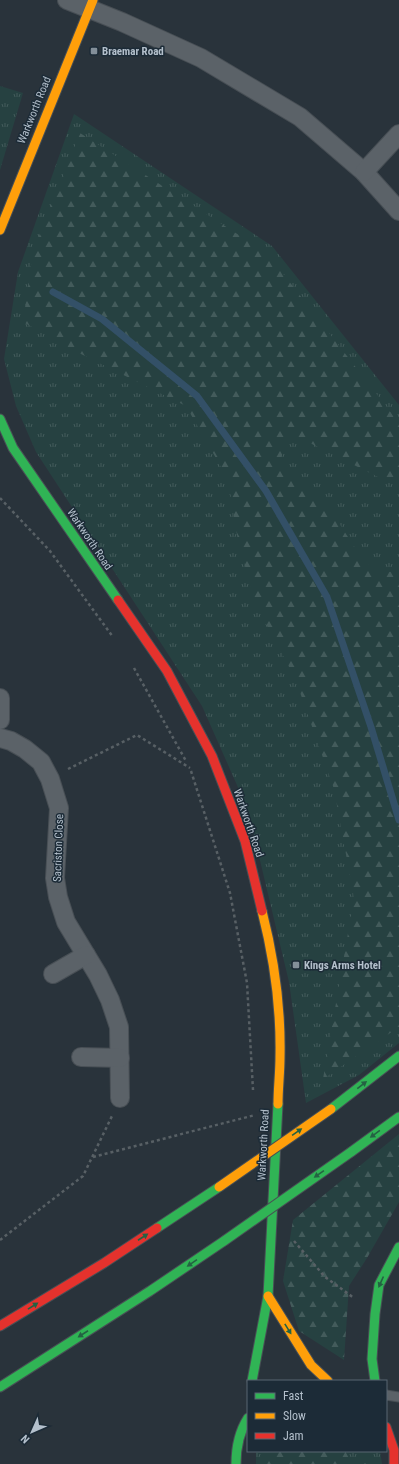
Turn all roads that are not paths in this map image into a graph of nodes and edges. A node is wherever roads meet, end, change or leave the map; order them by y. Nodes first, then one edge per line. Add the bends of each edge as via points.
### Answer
1 (67, 0) edge
2 (91, 4) edge
3 (399, 134) edge
4 (364, 172) junction
5 (399, 211) edge
6 (0, 230) edge
7 (0, 419) edge
8 (0, 698) edge
9 (0, 720) edge
10 (0, 738) edge
11 (86, 955) junction
12 (54, 974) dead end
13 (399, 1056) edge
14 (81, 1057) dead end
15 (120, 1058) junction
16 (120, 1098) road end
17 (399, 1117) edge
18 (399, 1247) edge
19 (268, 1296) junction
20 (0, 1326) edge
21 (252, 1380) edge
22 (327, 1380) edge
23 (376, 1380) edge
24 (0, 1387) edge
25 (387, 1395) edge
26 (399, 1397) edge
27 (246, 1416) edge
28 (387, 1430) edge
29 (394, 1450) junction
30 (399, 1461) edge
31 (236, 1464) edge
32 (394, 1464) edge

1 - 2 street
2 - 4 street via 122,22 201,58 300,118
2 - 6 street, Warkworth Road
3 - 4 street
4 - 5 street
7 - 19 street, Warkworth Road via 13,448 167,671 212,756 245,841 270,942 278,1008 280,1057
8 - 9 street
10 - 11 street, Sacriston Close via 25,749 41,762 50,779 59,808 55,878 58,897 66,922
11 - 12 street
11 - 15 street, Sacriston Close via 107,994 119,1027
20 -> 13 street, bridge via 104,1263 219,1187 331,1109
14 - 15 street
15 - 16 street, Sacriston Close
17 -> 24 street, bridge via 224,1241
18 -> 23 street via 379,1285 372,1359
19 - 21 street, Warkworth Road
19 -> 22 street via 311,1365
25 - 26 lane
27 - 31 street via 236,1446
28 - 29 street
29 - 30 street
29 - 32 street

